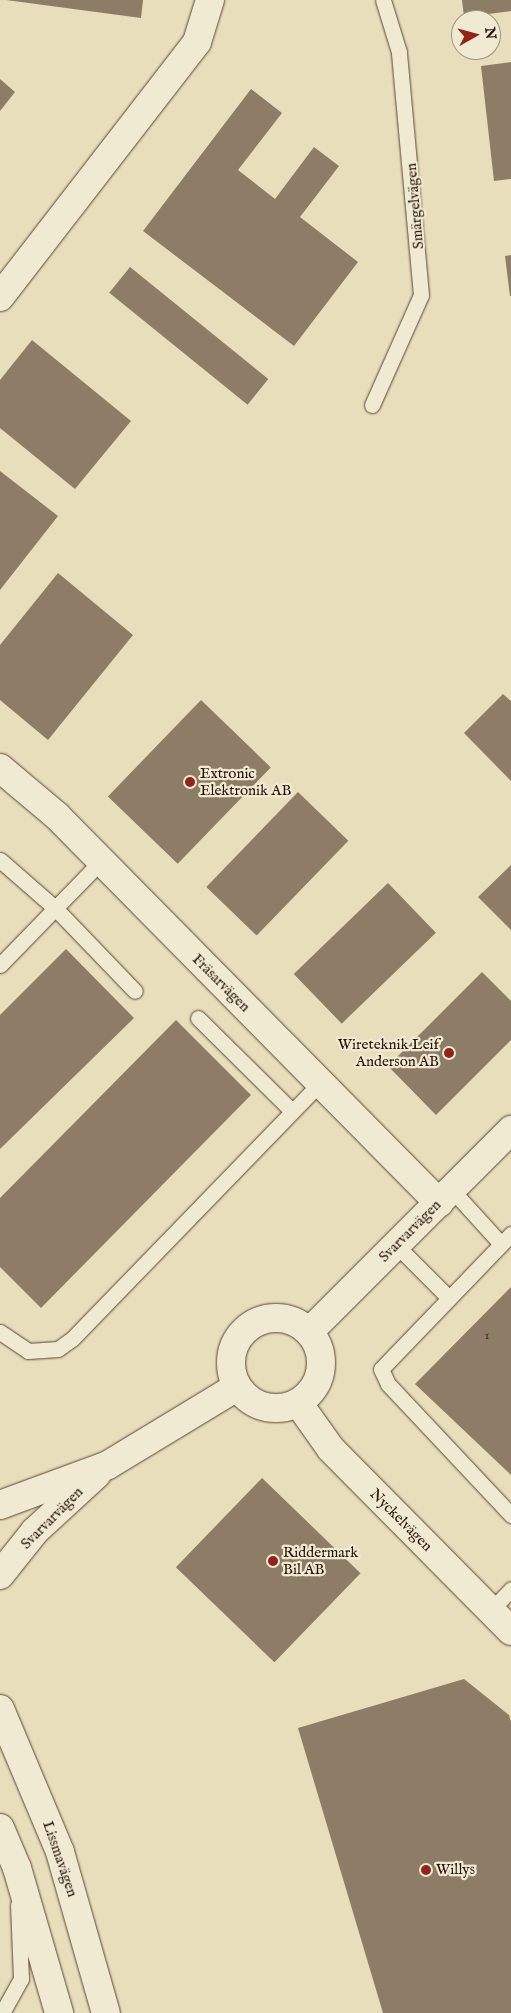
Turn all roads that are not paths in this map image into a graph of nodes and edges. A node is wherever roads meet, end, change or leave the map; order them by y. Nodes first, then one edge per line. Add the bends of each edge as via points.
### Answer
1 (210, 0) edge
2 (383, 0) edge
3 (0, 297) edge
4 (372, 405) dead end
5 (0, 768) edge
6 (0, 860) edge
7 (101, 861) junction
8 (55, 908) junction
9 (0, 965) edge
10 (135, 991) dead end
11 (198, 1018) dead end
12 (320, 1083) junction
13 (292, 1111) junction
14 (511, 1130) edge
15 (445, 1196) junction
16 (506, 1239) edge
17 (396, 1245) junction
18 (448, 1297) junction
19 (0, 1332) edge
20 (309, 1332) junction
21 (237, 1387) junction
22 (299, 1404) junction
23 (108, 1464) junction
24 (0, 1505) edge
25 (511, 1515) edge
26 (0, 1576) edge
27 (511, 1588) edge
28 (491, 1610) junction
29 (511, 1631) edge
30 (0, 1709) edge
31 (0, 1828) edge
32 (17, 1868) junction
33 (2, 2013) edge
34 (59, 2013) edge
35 (106, 2013) edge

1 - 3 street via 197,42
2 - 4 lane, Smärgelvägen via 399,52 421,295
5 - 7 street, Fräsarvägen
6 - 8 lane
7 - 8 lane
7 - 12 street, Fräsarvägen
8 - 9 lane
8 - 10 lane
11 - 13 lane
12 - 13 lane
12 - 15 street, Fräsarvägen
13 - 19 lane via 72,1339 58,1349 28,1351
14 - 15 street, Svarvarvägen
15 - 16 lane
15 - 17 street, Svarvarvägen
16 - 18 lane
17 - 18 lane
17 - 20 street, Svarvarvägen
18 - 25 lane via 383,1363 383,1376
20 - 21 street via 281,1318 266,1319 243,1332 229,1362
20 - 22 street via 321,1364 312,1391
21 - 22 street via 268,1408
21 - 23 street, Svarvarvägen
22 - 28 street, Nyckelvägen via 330,1448
23 - 24 street, Svarvarvägen
23 - 26 street, Svarvarvägen via 35,1531
27 - 28 lane
28 - 29 street, Nyckelvägen
30 - 35 street, Lissmavägen via 60,1852
31 - 32 street
32 - 33 lane via 21,1979
32 - 34 street

